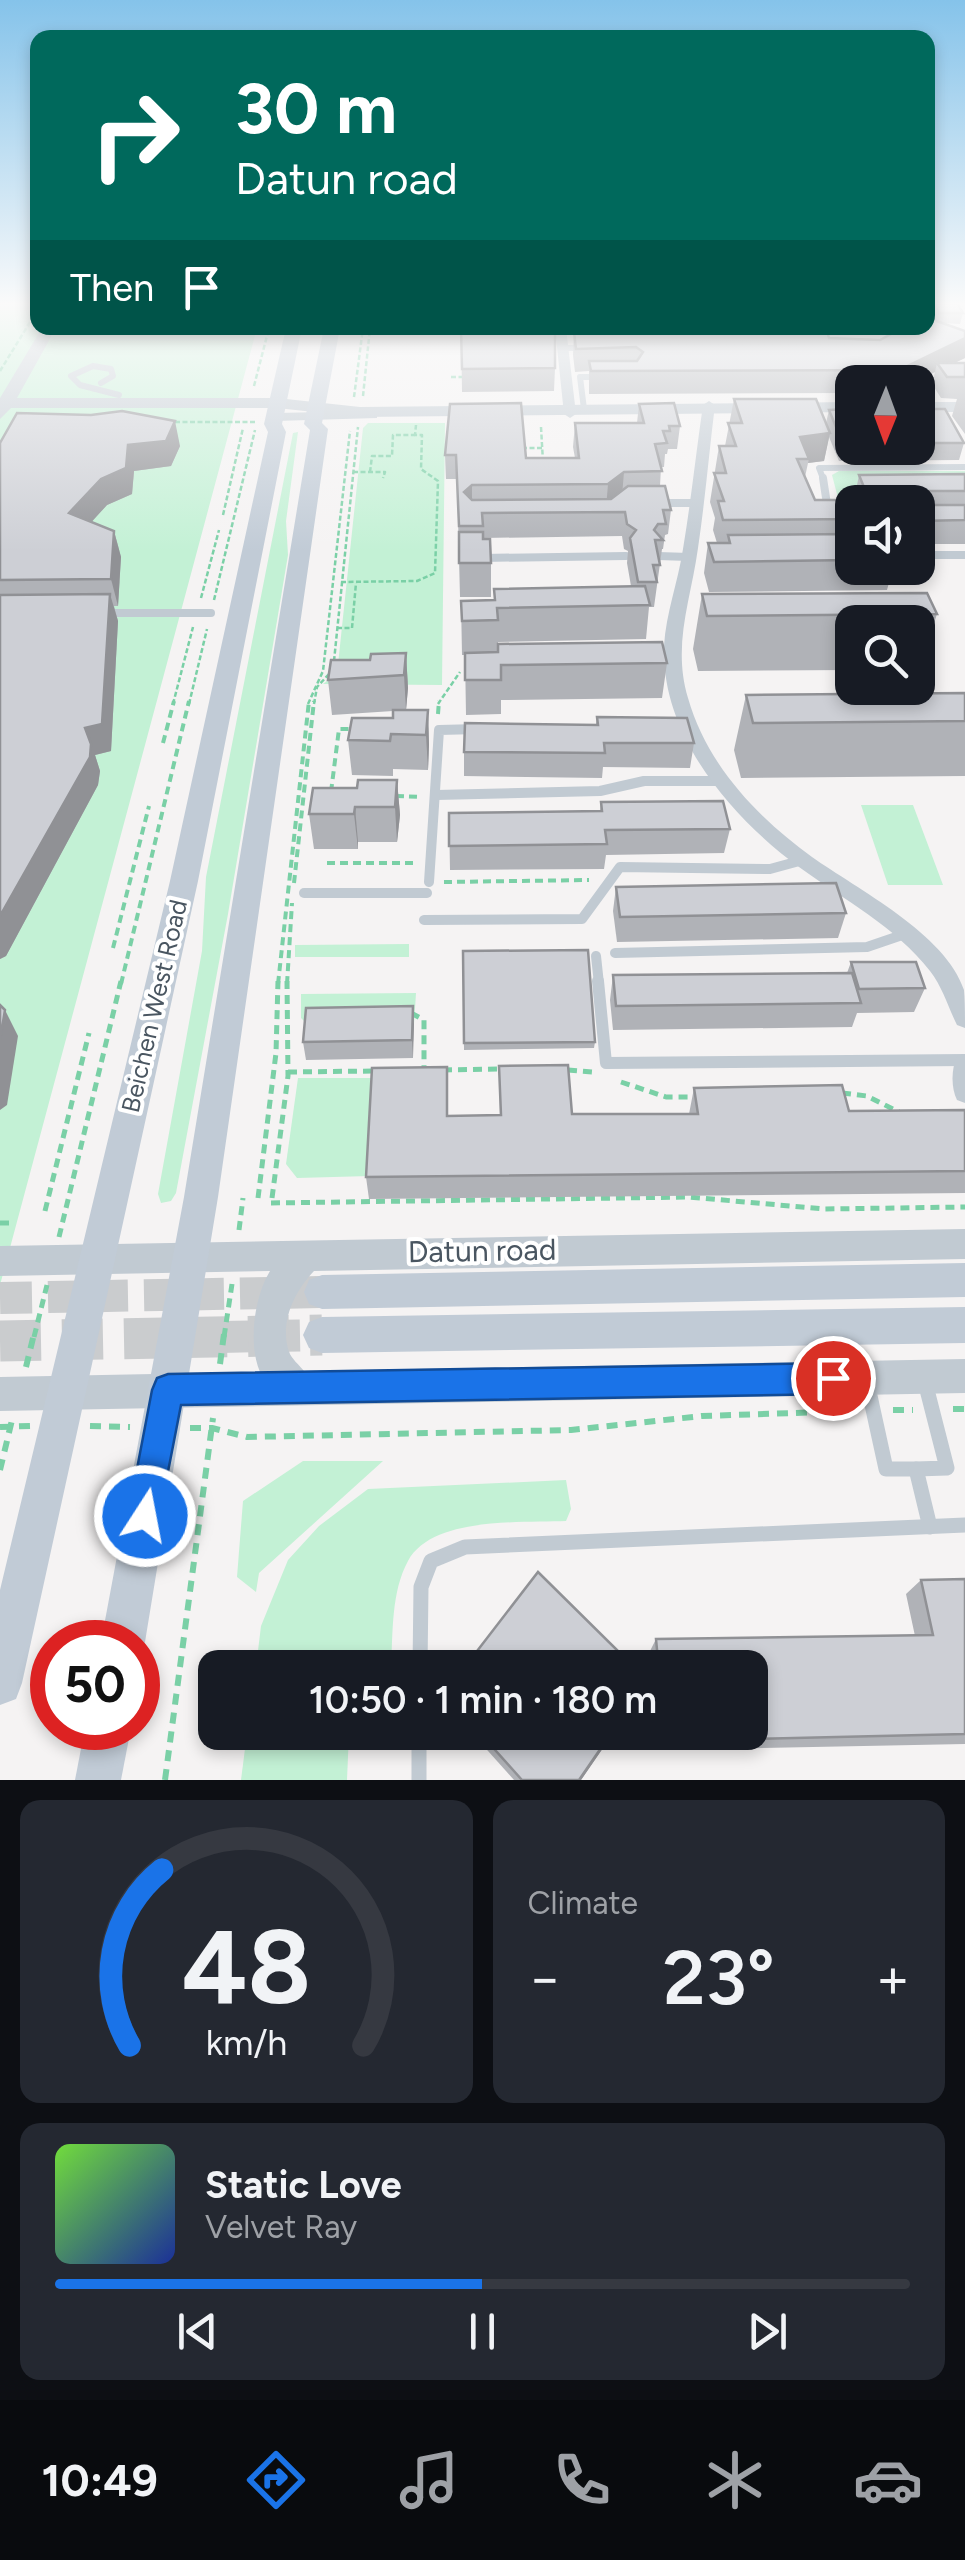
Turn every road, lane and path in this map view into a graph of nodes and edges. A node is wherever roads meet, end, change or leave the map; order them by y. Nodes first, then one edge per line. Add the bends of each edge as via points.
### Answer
1 (85, 386) edge
2 (254, 386) edge
3 (276, 386) edge
4 (320, 386) edge
5 (356, 386) edge
6 (570, 386) edge
7 (579, 386) edge
8 (252, 393) dead end
9 (119, 394) dead end
10 (354, 402) dead end
11 (1, 405) edge
12 (965, 407) edge
13 (575, 409) junction
14 (708, 409) junction
15 (835, 409) edge
16 (935, 409) edge
17 (315, 412) junction
18 (268, 413) junction
19 (351, 421) dead end
20 (540, 421) dead end
21 (358, 427) dead end
22 (242, 428) dead end
23 (508, 448) edge
24 (542, 448) junction
25 (827, 451) edge
26 (544, 462) edge
27 (965, 467) edge
28 (834, 468) junction
29 (353, 469) junction
30 (370, 469) junction
31 (383, 478) dead end
32 (642, 503) edge
33 (695, 503) junction
34 (223, 514) dead end
35 (820, 521) edge
36 (219, 530) dead end
37 (965, 555) edge
38 (626, 556) edge
39 (658, 556) edge
40 (689, 556) junction
41 (716, 556) edge
42 (935, 556) edge
43 (462, 558) edge
44 (342, 582) junction
45 (356, 582) junction
46 (200, 598) dead end
47 (90, 613) edge
48 (210, 613) junction
49 (193, 627) dead end
50 (337, 628) junction
51 (460, 672) edge
52 (356, 729) edge
53 (499, 729) edge
54 (439, 730) junction
55 (164, 742) dead end
56 (722, 781) junction
57 (330, 796) edge
58 (383, 796) edge
59 (436, 796) junction
60 (150, 806) dead end
61 (802, 860) junction
62 (327, 863) dead end
63 (430, 863) junction
64 (604, 880) junction
65 (428, 888) junction
66 (304, 893) dead end
67 (424, 920) dead end
68 (909, 933) junction
69 (113, 948) dead end
70 (615, 953) dead end
71 (596, 956) dead end
72 (402, 1012) edge
73 (965, 1019) edge
74 (89, 1033) dead end
75 (965, 1062) edge
76 (506, 1069) edge
77 (556, 1069) edge
78 (388, 1071) edge
79 (288, 1072) junction
80 (606, 1074) dead end
81 (620, 1081) dead end
82 (838, 1093) edge
83 (965, 1093) edge
84 (696, 1097) edge
85 (900, 1122) edge
86 (244, 1198) dead end
87 (258, 1198) dead end
88 (965, 1208) edge
89 (45, 1211) dead end
90 (0, 1223) edge
91 (10, 1223) dead end
92 (965, 1244) edge
93 (307, 1255) junction
94 (189, 1256) junction
95 (236, 1256) junction
96 (96, 1259) junction
97 (0, 1260) edge
98 (51, 1270) junction
99 (965, 1280) edge
100 (322, 1292) tunnel mouth
101 (965, 1325) edge
102 (322, 1335) dead end
103 (965, 1376) edge
104 (296, 1389) junction
105 (216, 1390) junction
106 (924, 1393) junction
107 (866, 1394) junction
108 (12, 1401) edge
109 (165, 1408) junction
110 (60, 1409) junction
111 (945, 1409) dead end
112 (965, 1409) edge
113 (886, 1410) dead end
114 (0, 1427) edge
115 (212, 1428) junction
116 (916, 1469) junction
117 (0, 1470) edge
118 (965, 1526) edge
119 (930, 1527) junction
120 (127, 1620) edge
121 (420, 1650) edge
122 (0, 1683) edge
123 (104, 1750) edge
124 (419, 1750) edge
125 (98, 1780) edge
126 (164, 1780) edge
127 (419, 1780) edge

1 - 9 lane
2 - 8 path
3 - 18 main road, Beichen West Road
4 - 17 main road
5 - 10 path
6 - 13 street
7 - 13 lane
11 - 18 street
12 - 16 street
13 - 14 street
13 - 17 street
14 - 15 street
14 - 33 street
17 - 18 street
17 - 94 main road via 319,430 303,555
18 - 48 path
18 - 96 main road, Beichen West Road via 278,432
19 - 87 path via 323,671 309,698 295,812
20 - 24 path
21 - 29 path
22 - 34 path
23 - 24 path
24 - 26 path
25 - 28 lane
27 - 28 lane
28 - 35 lane via 819,468 832,521
29 - 30 path
29 - 44 path
30 - 31 path via 384,472
30 - 45 path via 372,456 392,456 393,435 422,435 421,469 438,481 435,573 417,581
32 - 33 lane
33 - 40 street
36 - 46 path
37 - 42 street
38 - 43 lane
39 - 40 lane
40 - 41 street
40 - 56 street via 668,669 684,727
44 - 45 path
44 - 50 path
45 - 50 path via 352,628
47 - 48 lane
48 - 98 path
49 - 55 path
50 - 79 path via 332,672 317,686 298,833 287,958
51 - 54 path via 438,703
52 - 57 path via 339,729
53 - 54 lane
54 - 59 lane
56 - 59 lane
56 - 61 street
58 - 59 path
59 - 63 lane
60 - 69 path
61 - 64 lane via 770,870 620,867
61 - 68 street
62 - 63 path
63 - 65 lane
64 - 65 path
64 - 67 lane via 582,919
65 - 66 lane
68 - 70 lane via 868,947
68 - 73 street via 940,963
71 - 75 lane via 606,1063
72 - 76 path via 424,1020 424,1070
74 - 89 path
75 - 83 street
77 - 80 path
78 - 79 path
79 - 88 path via 271,1200 689,1197 824,1209
81 - 84 path via 666,1098
82 - 85 path via 867,1096 900,1112
86 - 95 path
90 - 91 path
92 - 93 street, Datun road
93 - 95 street, Datun road
93 - 104 street via 279,1285 272,1318 272,1359
94 - 95 street, Datun road
94 - 96 street, Datun road
94 - 109 main road
95 - 105 path
96 - 98 street, Datun road
96 - 110 main road, Beichen West Road
97 - 98 street, Datun road
98 - 108 path
99 - 100 main road, Datun road
101 - 102 main road
103 - 106 street
104 - 105 street
104 - 107 street
105 - 109 street
105 - 115 path
106 - 107 street
106 - 113 path
106 - 116 lane via 947,1468
107 - 115 path via 571,1430 247,1437
107 - 116 lane via 886,1469
108 - 110 street
108 - 110 path
108 - 114 path
108 - 117 path
109 - 110 street
109 - 110 path
109 - 115 path
109 - 120 main road
110 - 122 main road, Beichen West Road
111 - 112 path
115 - 126 path
116 - 119 lane
118 - 119 lane
119 - 121 lane via 465,1547 430,1561 421,1588
123 - 125 main road
124 - 127 lane

